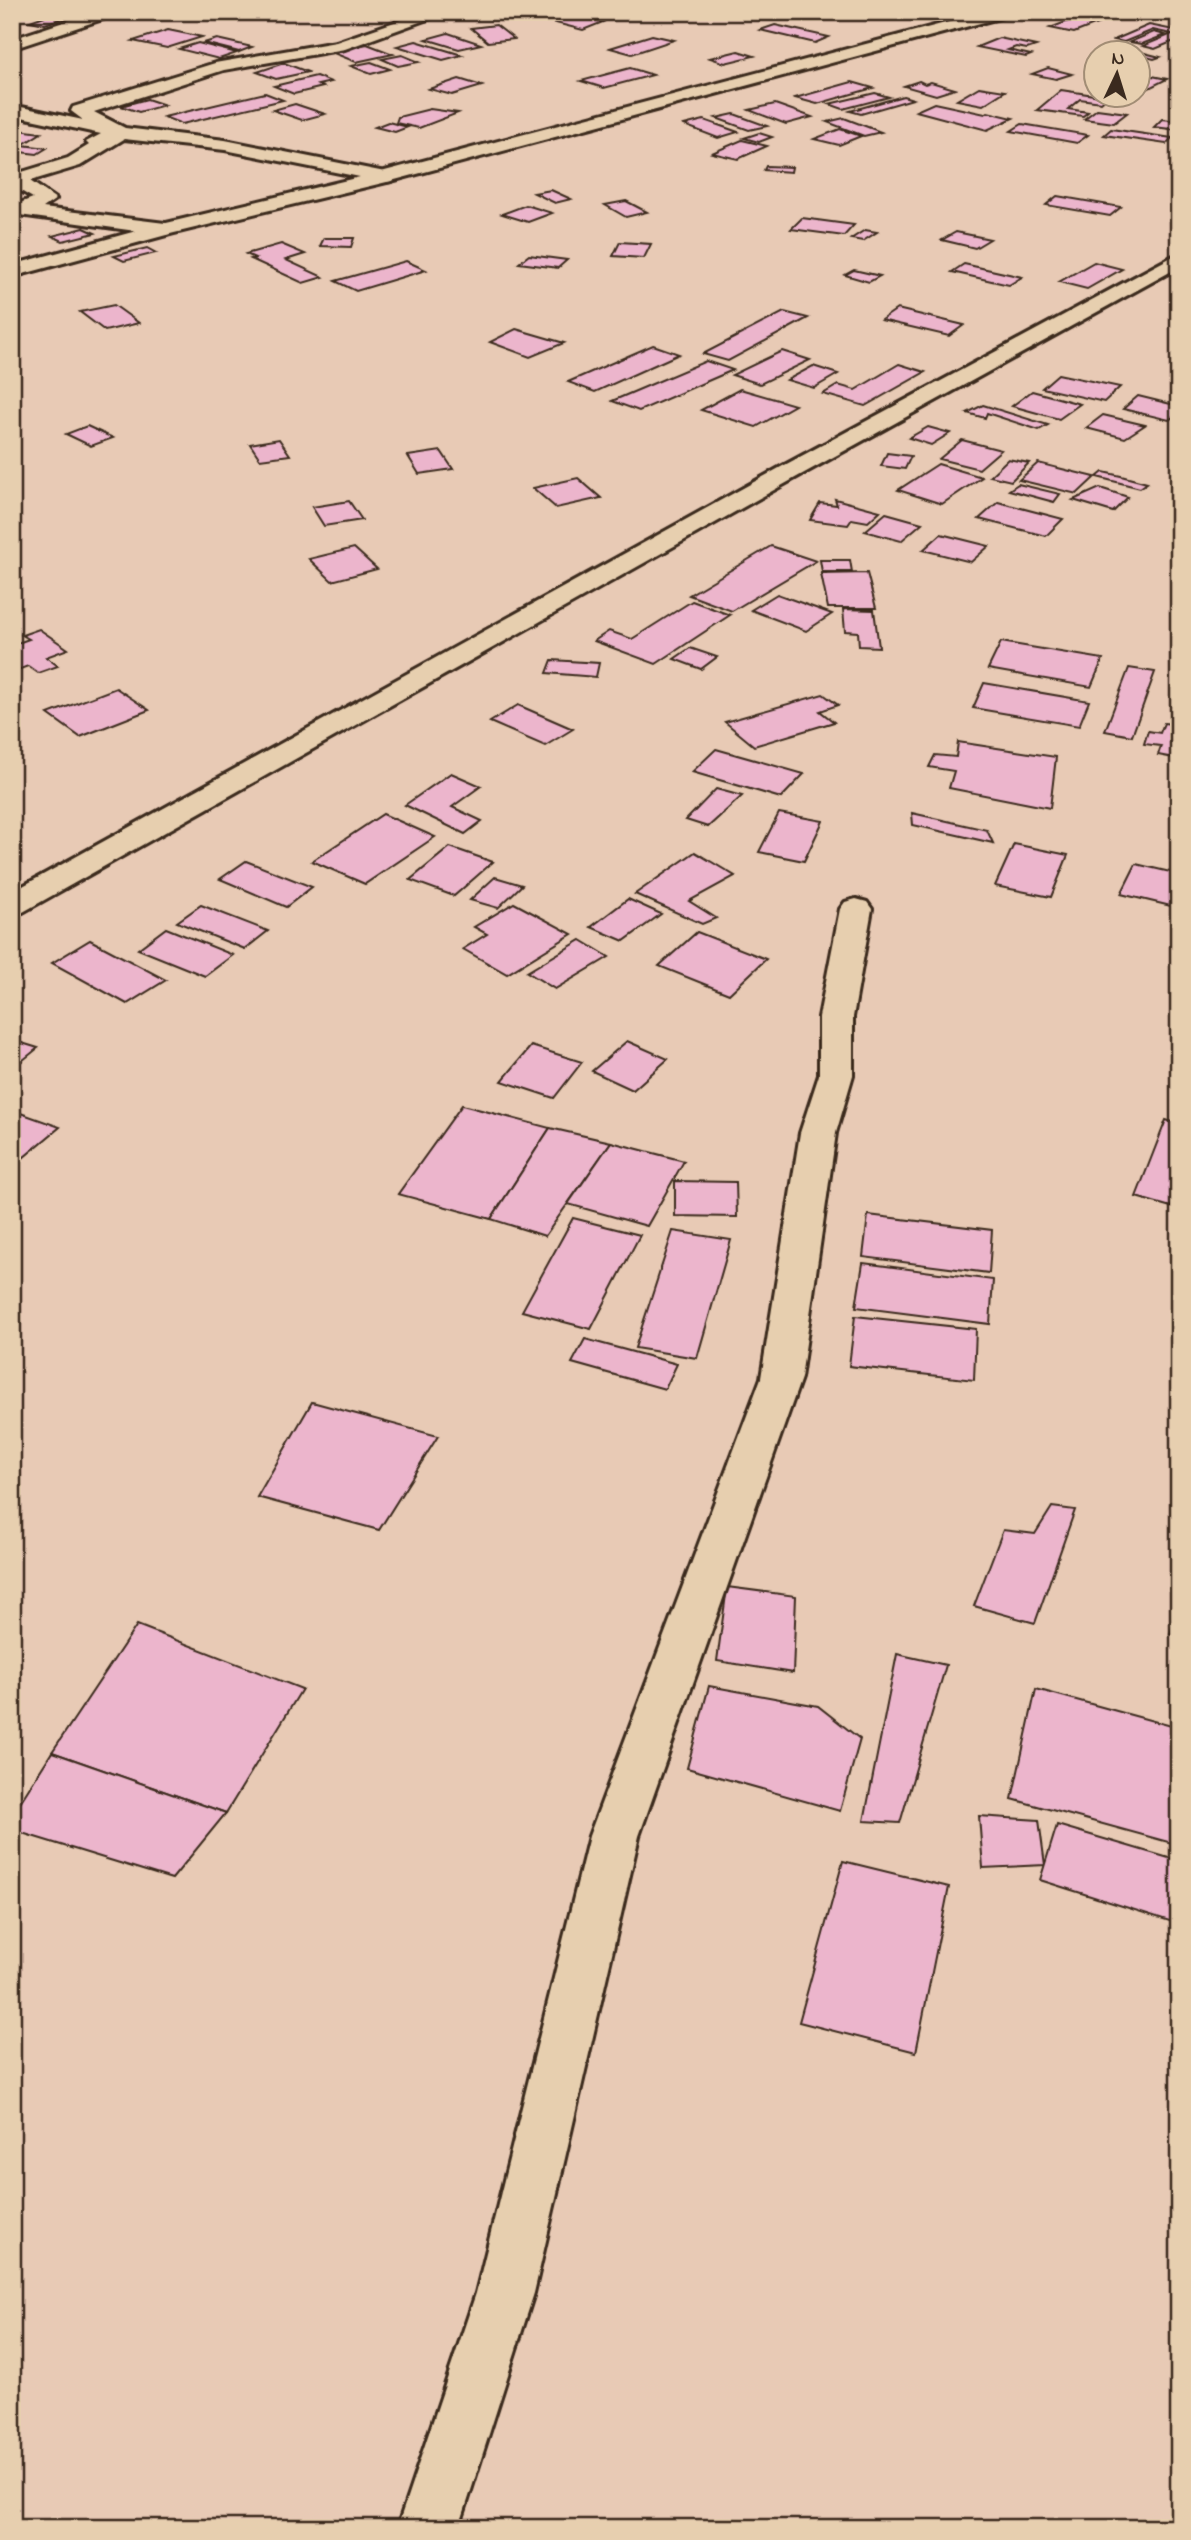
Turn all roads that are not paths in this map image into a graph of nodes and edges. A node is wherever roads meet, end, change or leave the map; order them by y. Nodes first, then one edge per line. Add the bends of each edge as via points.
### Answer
1 (110, 12) edge
2 (440, 12) edge
3 (1005, 12) edge
4 (12, 44) edge
5 (12, 110) edge
6 (79, 111) junction
7 (121, 133) junction
8 (12, 161) edge
9 (385, 177) junction
10 (17, 210) edge
11 (165, 229) junction
12 (1179, 259) edge
13 (12, 271) edge
14 (12, 905) edge
15 (856, 909) dead end
16 (428, 2528) edge

1 - 4 street
2 - 6 street via 339,46 221,66
3 - 9 street
5 - 6 street
5 - 7 street
6 - 7 street
7 - 8 street via 41,161
7 - 9 street via 225,145
7 - 10 street via 74,162 15,180 47,199
9 - 11 street
10 - 11 street
11 - 13 street
12 - 14 street
15 - 16 street via 836,1017 835,1075 818,1133 781,1378 614,1836 505,2294

